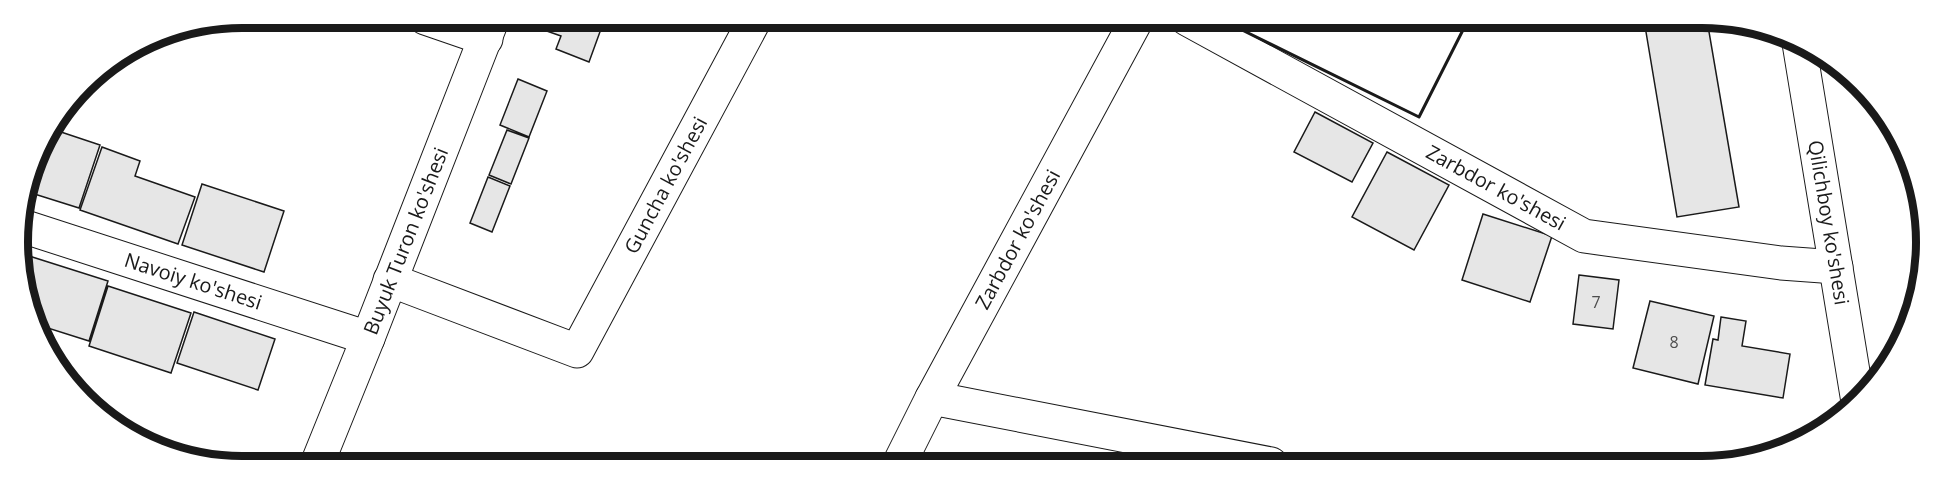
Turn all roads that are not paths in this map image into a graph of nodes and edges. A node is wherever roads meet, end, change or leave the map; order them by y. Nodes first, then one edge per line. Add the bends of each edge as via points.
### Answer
1 (489, 28) edge
2 (751, 28) edge
3 (1132, 28) edge
4 (1203, 28) edge
5 (1801, 53) edge
6 (29, 228) edge
7 (1836, 267) junction
8 (390, 280) junction
9 (368, 338) junction
10 (1856, 390) edge
11 (932, 398) junction
12 (320, 456) edge
13 (903, 456) edge
14 (1230, 456) edge

1 - 8 street, Buyuk Turon ko'shesi
2 - 8 street, Guncha ko'shesi via 577,351
3 - 11 street, Zarbdor ko'shesi
4 - 7 street, Zarbdor ko'shesi via 1584,236
5 - 7 street, Qilichboy ko'shesi
6 - 9 street, Navoiy ko'shesi
7 - 10 street, Qilichboy ko'shesi
8 - 9 street, Buyuk Turon ko'shesi
9 - 12 street, Buyuk Turon ko'shesi
11 - 13 street, Zarbdor ko'shesi
11 - 14 street

